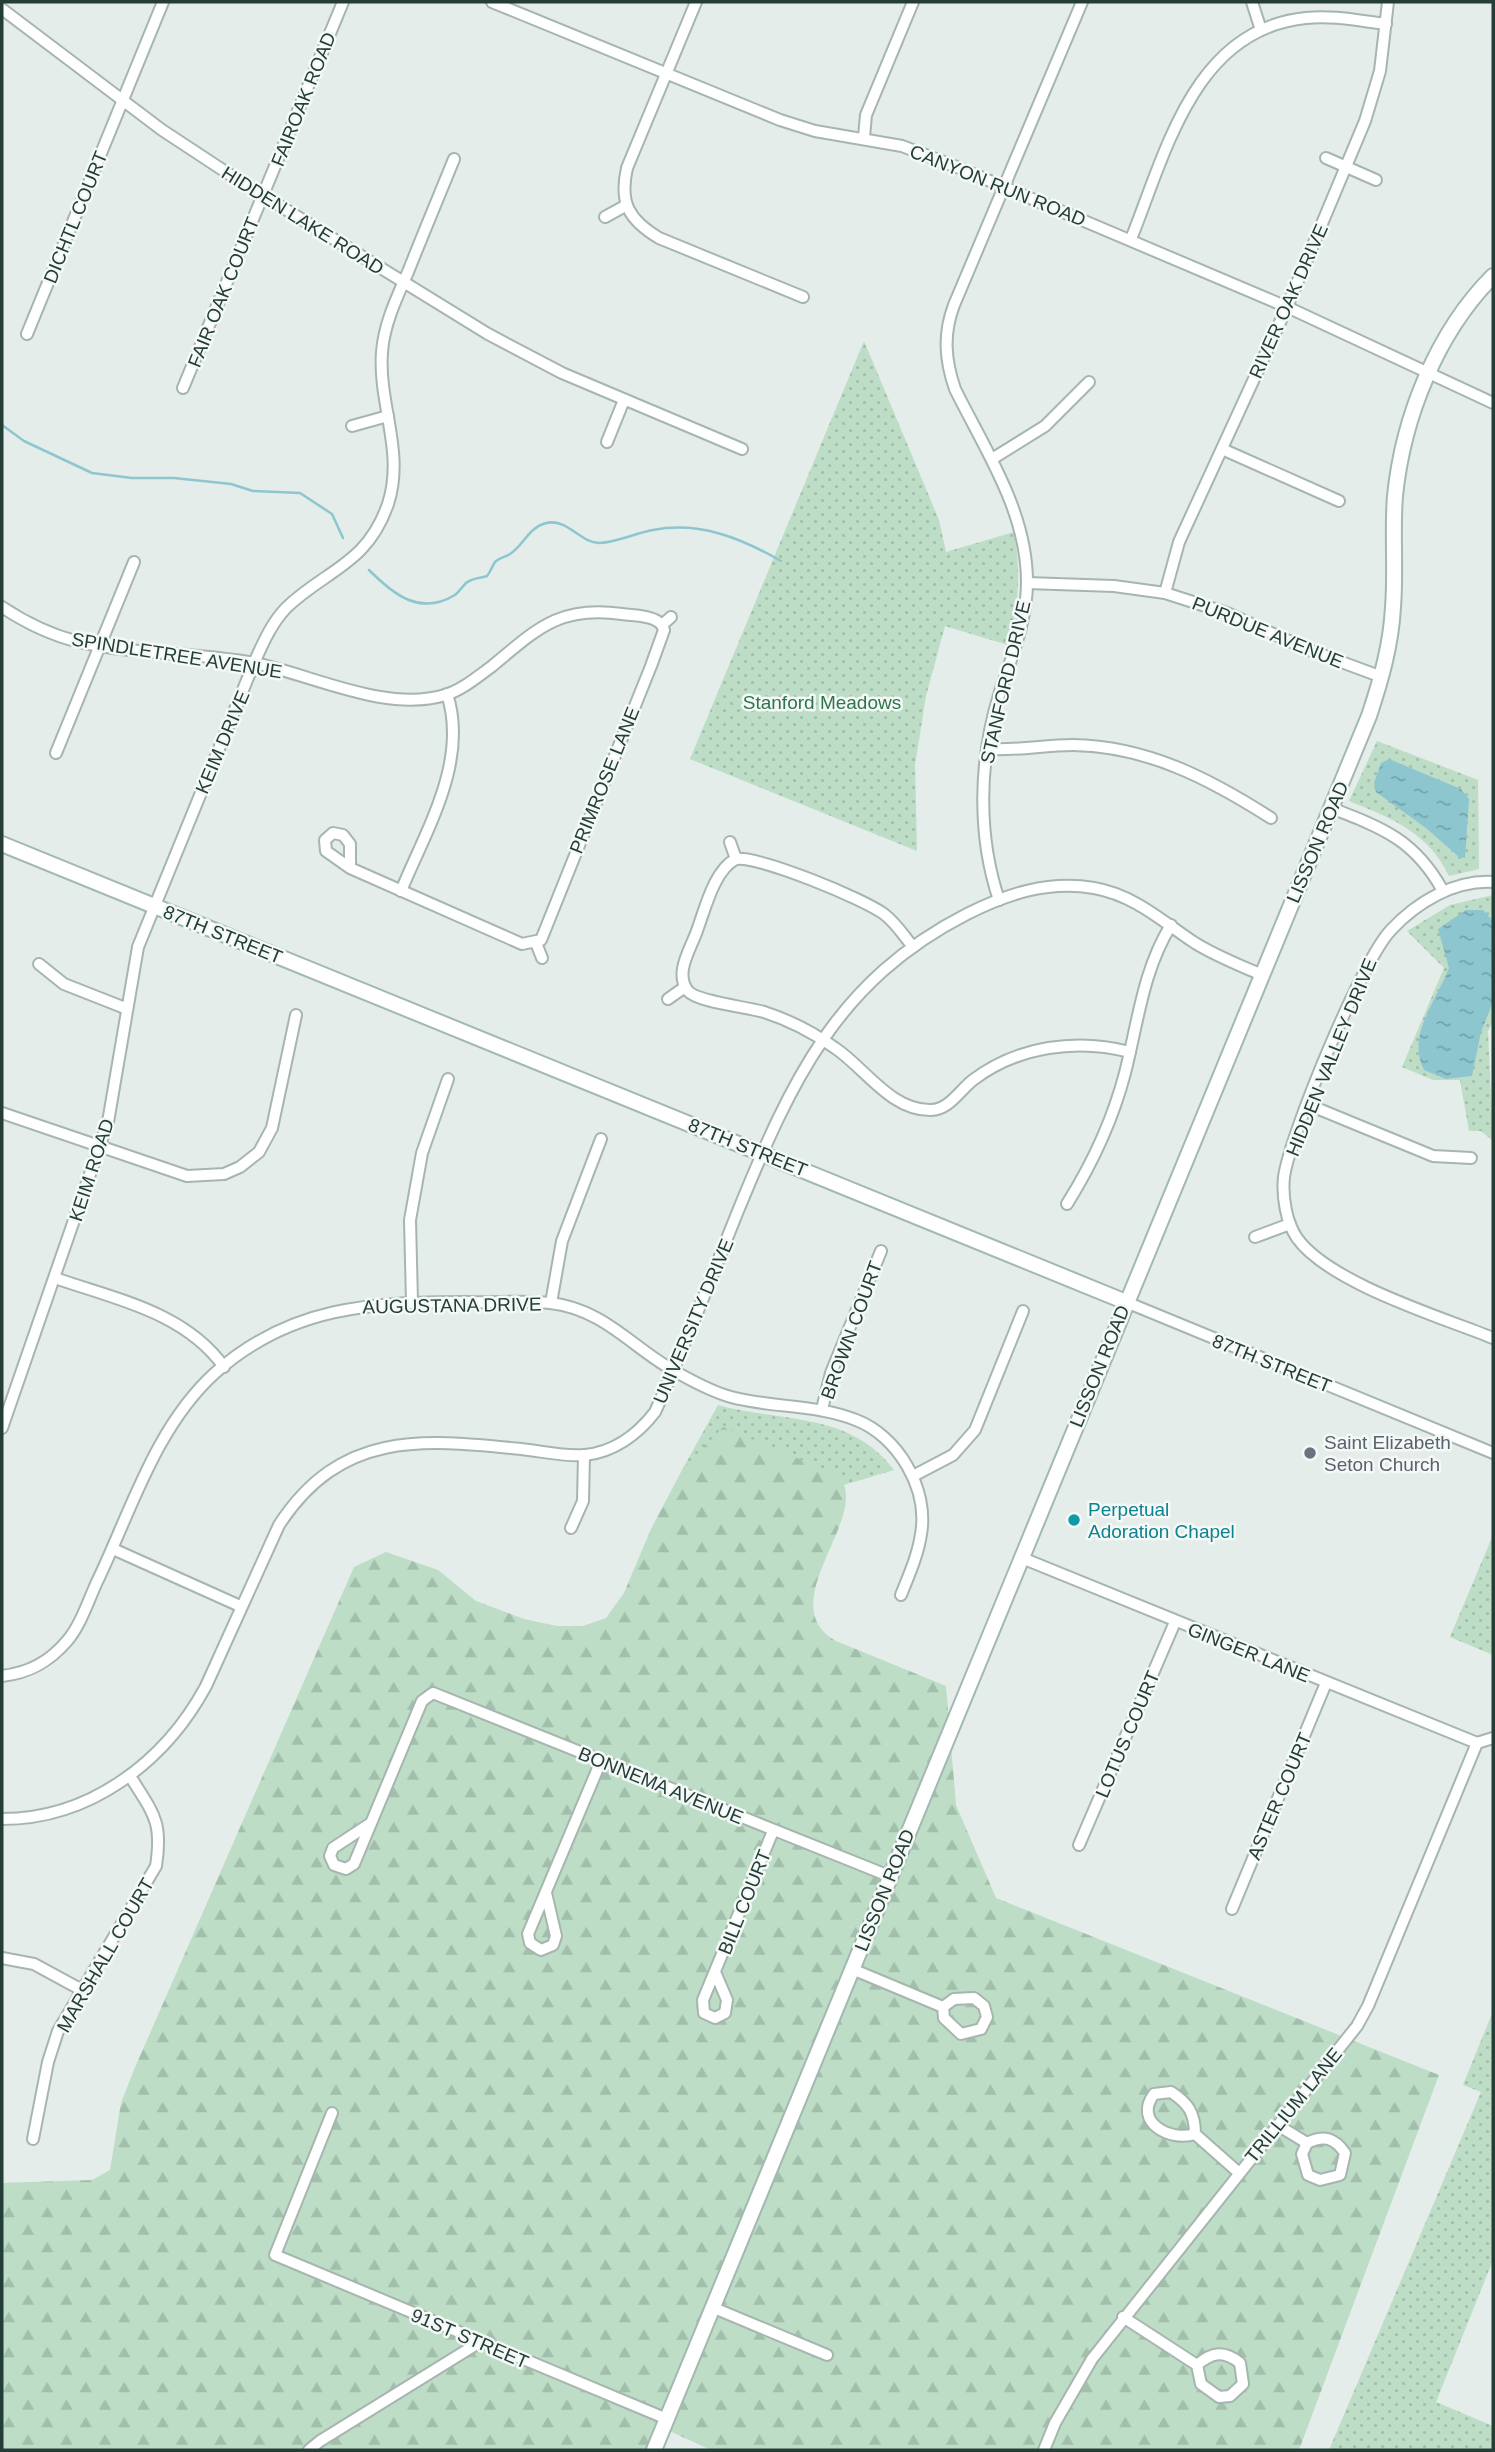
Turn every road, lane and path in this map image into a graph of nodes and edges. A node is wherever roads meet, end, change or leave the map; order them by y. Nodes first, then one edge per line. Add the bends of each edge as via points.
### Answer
1 (163, 2) edge
2 (343, 2) edge
3 (492, 2) edge
4 (696, 2) edge
5 (913, 2) edge
6 (1082, 2) edge
7 (1252, 2) edge
8 (1388, 2) edge
9 (518, 7) edge
10 (2, 9) edge
11 (1387, 24) junction
12 (1261, 30) junction
13 (666, 73) junction
14 (122, 101) junction
15 (864, 137) junction
16 (1326, 158) dead end
17 (454, 159) dead end
18 (1346, 167) junction
19 (1376, 180) dead end
20 (1004, 187) junction
21 (262, 196) junction
22 (625, 206) junction
23 (605, 217) dead end
24 (1130, 239) junction
25 (1493, 276) edge
26 (403, 283) junction
27 (803, 297) dead end
28 (1287, 307) junction
29 (27, 334) dead end
30 (1429, 373) junction
31 (1089, 382) dead end
32 (183, 388) dead end
33 (624, 400) junction
34 (1493, 403) edge
35 (388, 416) junction
36 (352, 426) dead end
37 (607, 442) dead end
38 (742, 449) dead end
39 (1222, 449) junction
40 (992, 459) junction
41 (1339, 501) dead end
42 (135, 562) dead end
43 (1027, 583) junction
44 (1165, 593) junction
45 (2, 607) edge
46 (671, 617) dead end
47 (662, 625) junction
48 (100, 646) junction
49 (254, 663) junction
50 (1382, 677) junction
51 (447, 694) junction
52 (987, 749) junction
53 (56, 753) dead end
54 (1331, 808) junction
55 (1271, 818) dead end
56 (730, 842) dead end
57 (2, 844) edge
58 (736, 859) junction
59 (350, 868) dead end
60 (1493, 881) edge
61 (401, 891) junction
62 (1443, 891) junction
63 (999, 900) junction
64 (154, 906) junction
65 (1171, 925) junction
66 (537, 943) junction
67 (913, 947) junction
68 (542, 958) dead end
69 (39, 964) dead end
70 (1262, 975) junction
71 (685, 987) junction
72 (668, 999) dead end
73 (125, 1008) junction
74 (296, 1015) dead end
75 (821, 1040) junction
76 (1130, 1052) junction
77 (448, 1079) dead end
78 (1309, 1105) junction
79 (2, 1113) edge
80 (601, 1139) dead end
81 (100, 1148) junction
82 (762, 1153) junction
83 (1471, 1158) dead end
84 (1067, 1205) dead end
85 (1290, 1224) junction
86 (1255, 1237) dead end
87 (881, 1251) dead end
88 (55, 1278) junction
89 (412, 1302) junction
90 (1126, 1302) junction
91 (551, 1303) junction
92 (1023, 1311) dead end
93 (1493, 1338) edge
94 (224, 1367) junction
95 (673, 1371) junction
96 (822, 1409) junction
97 (2, 1428) edge
98 (1493, 1453) edge
99 (584, 1455) junction
100 (913, 1476) junction
101 (570, 1528) dead end
102 (113, 1549) junction
103 (1022, 1558) junction
104 (901, 1595) dead end
105 (240, 1606) junction
106 (1175, 1622) junction
107 (2, 1676) edge
108 (1326, 1683) junction
109 (1493, 1738) edge
110 (1477, 1743) junction
111 (601, 1760) junction
112 (130, 1776) junction
113 (2, 1819) edge
114 (371, 1823) dead end
115 (773, 1831) junction
116 (1079, 1845) dead end
117 (889, 1876) junction
118 (546, 1893) junction
119 (1231, 1909) dead end
120 (2, 1958) edge
121 (852, 1969) junction
122 (715, 1972) dead end
123 (80, 1989) junction
124 (943, 2007) dead end
125 (332, 2113) dead end
126 (1279, 2126) junction
127 (1195, 2134) junction
128 (33, 2139) dead end
129 (1307, 2143) junction
130 (1238, 2172) junction
131 (714, 2308) junction
132 (1123, 2317) junction
133 (480, 2342) junction
134 (827, 2355) dead end
135 (1197, 2365) junction
136 (667, 2419) junction
137 (309, 2450) edge
138 (654, 2450) edge
139 (1044, 2450) edge

1 - 14 street, DICHTL COURT
2 - 21 street, FAIROAK ROAD
3 - 9 street, CANYON RUN ROAD
4 - 13 street
5 - 15 street via 866,115
6 - 20 street, STANFORD DRIVE
7 - 12 street
8 - 11 street, RIVER OAK DRIVE
9 - 13 street, CANYON RUN ROAD
10 - 14 street, HIDDEN LAKE ROAD
11 - 12 street via 1306,18
11 - 18 street, RIVER OAK DRIVE via 1372,101
12 - 24 street via 1220,57 1196,86
13 - 15 street, CANYON RUN ROAD via 803,128
13 - 22 street via 627,168
14 - 21 street, HIDDEN LAKE ROAD
14 - 29 street, DICHTL COURT
15 - 20 street, CANYON RUN ROAD via 902,146
16 - 18 street
17 - 26 street, KEIM DRIVE
18 - 19 street
18 - 28 street, RIVER OAK DRIVE
20 - 24 street, CANYON RUN ROAD
20 - 40 street, STANFORD DRIVE via 954,305 946,338 955,389
21 - 26 street, HIDDEN LAKE ROAD
21 - 32 street, FAIR OAK COURT
22 - 23 street
22 - 27 street via 638,225 659,237
24 - 28 street, CANYON RUN ROAD
25 - 30 street, LISSON ROAD via 1460,316
26 - 33 street, HIDDEN LAKE ROAD via 529,357
26 - 35 street, KEIM DRIVE via 387,323 382,353 381,387
28 - 30 street, CANYON RUN ROAD
28 - 39 street, RIVER OAK DRIVE
30 - 34 street, CANYON RUN ROAD
30 - 50 street, LISSON ROAD via 1399,464 1393,608
31 - 40 street via 1045,426
33 - 37 street
33 - 38 street, HIDDEN LAKE ROAD
35 - 36 street
35 - 49 street, KEIM DRIVE via 394,476 383,517 342,569 285,610
39 - 41 street
39 - 44 street, RIVER OAK DRIVE via 1179,542
40 - 43 street, STANFORD DRIVE via 1017,518
42 - 48 street
43 - 44 street, PURDUE AVENUE
43 - 52 street, STANFORD DRIVE via 1020,633
44 - 50 street, PURDUE AVENUE via 1227,612
45 - 48 street, SPINDLETREE AVENUE via 44,631
46 - 47 street
47 - 51 street, SPINDLETREE AVENUE via 654,618 604,612 560,617
47 - 66 street, PRIMROSE LANE via 664,631 550,912 545,935
48 - 49 street, SPINDLETREE AVENUE
48 - 53 street
49 - 51 street, SPINDLETREE AVENUE via 397,700
49 - 64 street, KEIM DRIVE
50 - 54 street, LISSON ROAD
51 - 61 street via 455,732 450,770
52 - 55 street via 1094,746 1142,754 1200,777
52 - 63 street, STANFORD DRIVE via 986,841
54 - 62 street via 1399,838 1421,857
54 - 70 street, LISSON ROAD
56 - 58 street
57 - 64 street, 87TH STREET
58 - 67 street via 762,861 870,906 895,924
58 - 71 street via 723,870 686,958
59 - 61 street
60 - 62 street
61 - 66 street via 522,944
62 - 78 street, HIDDEN VALLEY DRIVE via 1408,913 1378,945
63 - 65 street, UNIVERSITY DRIVE via 1044,887 1083,887 1128,898
63 - 67 street, UNIVERSITY DRIVE
64 - 73 street, KEIM ROAD via 138,947
64 - 82 street, 87TH STREET
65 - 70 street, UNIVERSITY DRIVE via 1209,951
65 - 76 street via 1147,977
66 - 68 street
67 - 75 street, UNIVERSITY DRIVE via 868,984
69 - 73 street via 64,984
70 - 90 street, LISSON ROAD
71 - 72 street
71 - 75 street via 698,998 765,1012
73 - 81 street, KEIM ROAD via 117,1085
74 - 81 street via 272,1128 259,1152 240,1167 214,1176 187,1176
75 - 76 street via 896,1099 931,1110 943,1108 980,1075 1017,1056 1078,1045
75 - 82 street, UNIVERSITY DRIVE via 794,1083
76 - 84 street via 1103,1135
77 - 89 street via 422,1153 410,1220
78 - 83 street via 1433,1156
78 - 85 street, HIDDEN VALLEY DRIVE via 1285,1173
79 - 81 street
80 - 91 street via 562,1241
81 - 88 street, KEIM ROAD
82 - 90 street, 87TH STREET
82 - 95 street, UNIVERSITY DRIVE
85 - 86 street
85 - 93 street, HIDDEN VALLEY DRIVE via 1313,1256 1331,1270
87 - 96 street, BROWN COURT via 831,1373
88 - 94 street via 183,1326
88 - 97 street, KEIM ROAD
89 - 91 street, AUGUSTANA DRIVE
89 - 94 street, AUGUSTANA DRIVE via 364,1305 306,1319 265,1338
90 - 98 street, 87TH STREET
90 - 103 street, LISSON ROAD
91 - 95 street, AUGUSTANA DRIVE via 612,1325
92 - 100 street via 975,1430 953,1455
94 - 102 street, AUGUSTANA DRIVE via 189,1402 169,1432
95 - 96 street, AUGUSTANA DRIVE via 731,1397
95 - 99 street, UNIVERSITY DRIVE via 642,1429 617,1446
96 - 100 street, AUGUSTANA DRIVE via 875,1429
99 - 101 street via 583,1501
99 - 105 street, UNIVERSITY DRIVE via 438,1440 371,1451 331,1472 290,1509 268,1544
100 - 104 street via 922,1531
102 - 105 street
102 - 107 street, AUGUSTANA DRIVE via 69,1639 44,1664
103 - 106 street, GINGER LANE
103 - 117 street, LISSON ROAD
105 - 112 street, UNIVERSITY DRIVE via 191,1711
106 - 108 street, GINGER LANE
106 - 116 street, LOTUS COURT
108 - 110 street, GINGER LANE
108 - 119 street, ASTER COURT
109 - 110 street
110 - 126 street, TRILLIUM LANE via 1368,2006
111 - 114 street, BONNEMA AVENUE via 433,1693 422,1701
111 - 115 street, BONNEMA AVENUE
111 - 118 street
112 - 113 street, UNIVERSITY DRIVE via 76,1806 42,1817
112 - 123 street, MARSHALL COURT via 156,1818 161,1838 156,1866
115 - 117 street, BONNEMA AVENUE
115 - 122 street, BILL COURT
117 - 121 street, LISSON ROAD
118 - 118 street via 528,1934 530,1943 541,1950 553,1945 556,1936
120 - 123 street via 34,1964
121 - 124 street
121 - 131 street, LISSON ROAD
123 - 128 street, MARSHALL COURT via 48,2062
125 - 133 street, 91ST STREET via 275,2256
126 - 129 street
126 - 130 street, TRILLIUM LANE
127 - 127 street via 1176,2136 1154,2125 1146,2114 1154,2094 1171,2092 1187,2103
127 - 130 street
129 - 129 street via 1319,2137 1340,2145 1345,2153 1339,2175 1320,2180 1308,2175 1302,2154
130 - 132 street, TRILLIUM LANE
131 - 134 street
131 - 136 street, LISSON ROAD
132 - 135 street
132 - 139 street, TRILLIUM LANE via 1092,2359
133 - 136 street, 91ST STREET
133 - 137 street
135 - 135 street via 1208,2356 1230,2355 1240,2363 1243,2384 1230,2396 1219,2397 1201,2384
136 - 138 street, LISSON ROAD

